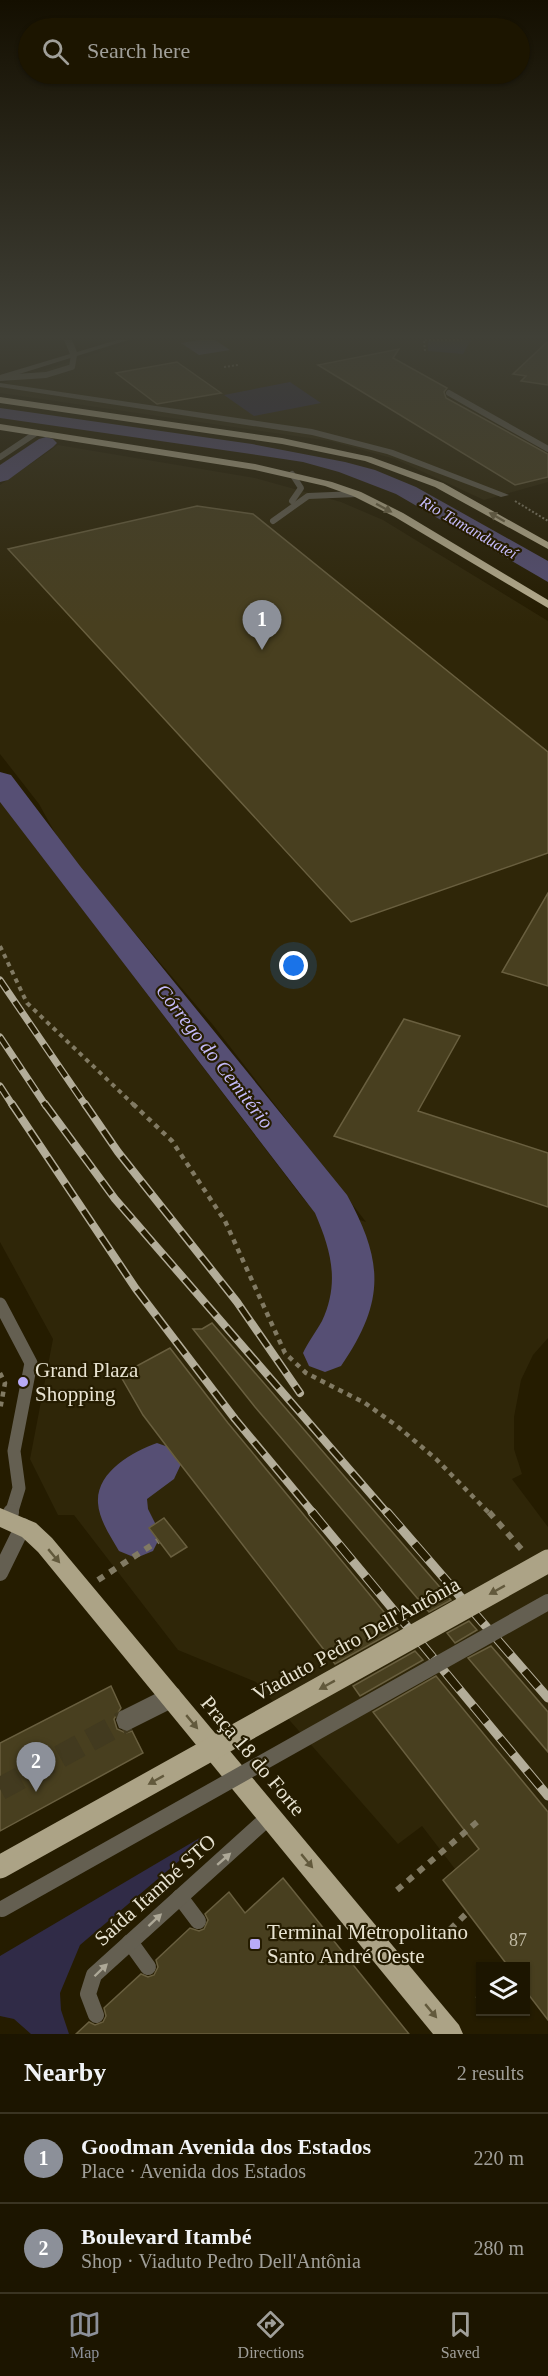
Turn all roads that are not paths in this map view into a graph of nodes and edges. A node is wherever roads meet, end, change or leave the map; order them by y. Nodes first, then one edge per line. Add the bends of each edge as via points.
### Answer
1 (33, 435) edge
2 (48, 435) edge
3 (243, 435) edge
4 (324, 435) edge
5 (523, 435) edge
6 (548, 449) edge
7 (0, 457) edge
8 (292, 474) junction
9 (357, 494) junction
10 (504, 495) dead end
11 (548, 546) edge
12 (548, 605) edge
13 (0, 1305) edge
14 (11, 1521) edge
15 (538, 1559) edge
16 (0, 1573) edge
17 (548, 1602) edge
18 (171, 1697) junction
19 (127, 1720) tunnel mouth
20 (270, 1816) junction
21 (0, 1867) edge
22 (180, 1897) junction
23 (1, 1910) edge
24 (198, 1921) dead end
25 (130, 1942) junction
26 (148, 1967) dead end
27 (94, 2011) dead end
28 (450, 2034) edge

1 - 7 lane
2 - 8 highway
11 -> 3 highway via 439,485 368,459
4 - 10 street via 400,455
5 - 6 lane
8 - 9 highway
8 - 9 lane via 301,491 273,521 308,496
9 -> 12 highway
13 - 14 lane via 31,1363 14,1451 19,1488
14 - 16 lane
14 -> 18 main road, Praça 18 do Forte via 38,1536
15 -> 21 main road, Viaduto Pedro Dell'Antônia, bridge
17 - 23 lane, bridge
18 - 19 street
18 -> 20 main road, Praça 18 do Forte
22 -> 20 lane, Saída Itambé STO
20 -> 28 main road, Praça 18 do Forte
22 - 24 lane
25 -> 22 lane, Saída Itambé STO
25 - 26 lane
27 -> 25 lane, Saída Itambé STO via 88,1994 94,1975

